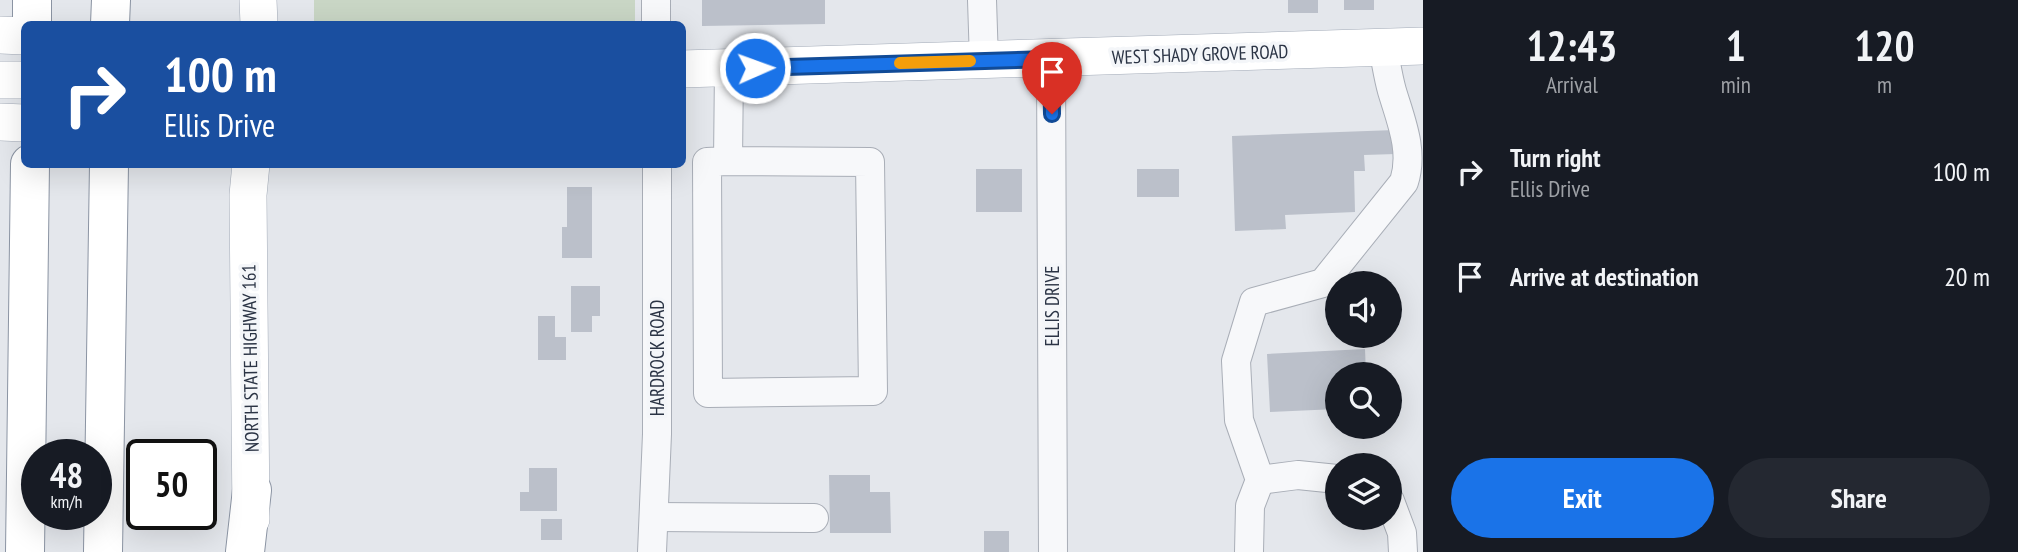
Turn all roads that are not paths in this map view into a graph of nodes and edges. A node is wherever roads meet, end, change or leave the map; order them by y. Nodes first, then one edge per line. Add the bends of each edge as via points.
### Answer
1 (32, 0) edge
2 (111, 0) edge
3 (258, 0) edge
4 (656, 0) edge
5 (982, 0) edge
6 (32, 21) edge
7 (110, 21) edge
8 (259, 21) edge
9 (656, 21) edge
10 (0, 35) edge
11 (21, 36) edge
12 (1423, 46) edge
13 (1383, 48) junction
14 (1051, 59) junction
15 (984, 61) junction
16 (729, 68) junction
17 (686, 69) edge
18 (0, 80) edge
19 (21, 80) edge
20 (0, 122) edge
21 (21, 123) edge
22 (728, 161) junction
23 (30, 168) edge
24 (109, 168) edge
25 (657, 168) edge
26 (244, 175) edge
27 (1325, 478) edge
28 (1260, 480) junction
29 (252, 490) junction
30 (654, 517) junction
31 (814, 518) dead end
32 (1401, 530) edge
33 (25, 552) edge
34 (103, 552) edge
35 (246, 552) edge
36 (251, 552) edge
37 (652, 552) edge
38 (1053, 552) edge
39 (1248, 552) edge
40 (1403, 552) edge

1 - 6 highway
2 - 7 highway
3 - 8 main road
4 - 9 street
5 - 15 street
10 - 11 main road
12 - 13 main road, WEST SHADY GROVE ROAD
13 - 14 main road, WEST SHADY GROVE ROAD
13 - 28 street via 1406,132 1408,171 1323,283 1254,302 1236,361 1239,420
14 - 15 main road, WEST SHADY GROVE ROAD
14 - 38 street, ELLIS DRIVE
15 - 16 main road, WEST SHADY GROVE ROAD
16 - 17 main road, WEST SHADY GROVE ROAD
16 - 22 street
18 - 19 main road
20 - 21 main road
22 - 22 street via 707,162 708,393 873,391 870,162
23 - 33 highway
24 - 34 highway
25 - 30 street, HARDROCK ROAD
26 - 29 main road, NORTH STATE HIGHWAY 161
27 - 28 street via 1298,475
28 - 39 street via 1250,506
29 - 35 highway
29 - 36 main road, NORTH STATE HIGHWAY 161
30 - 31 street
30 - 37 street, HARDROCK ROAD
32 - 40 street

